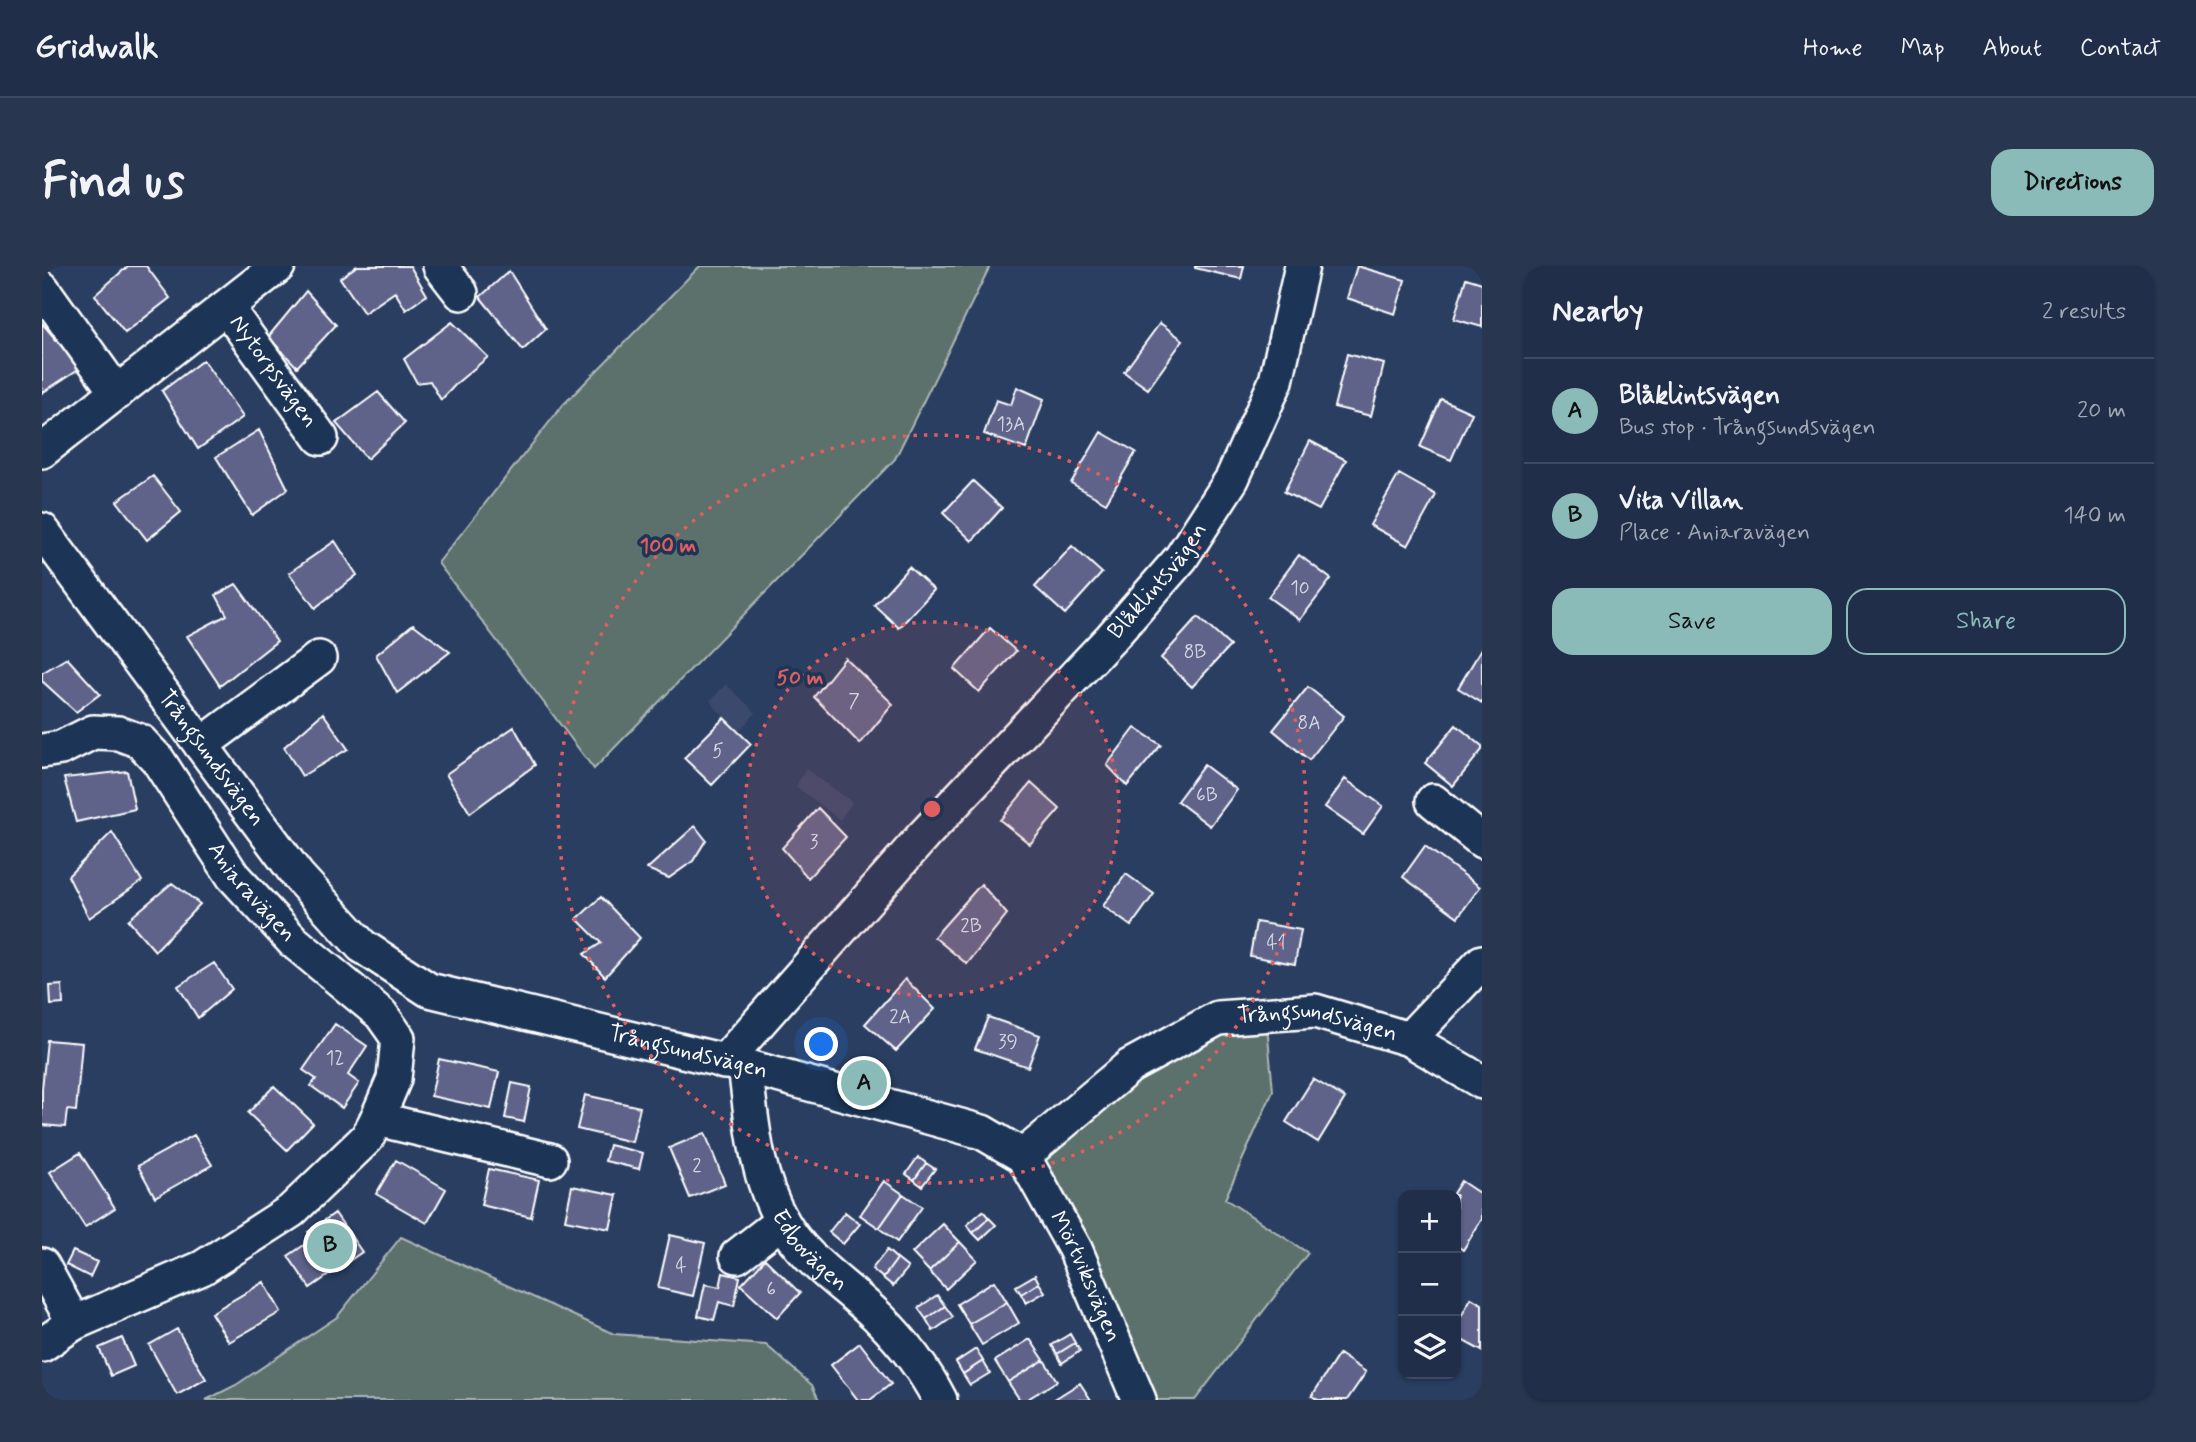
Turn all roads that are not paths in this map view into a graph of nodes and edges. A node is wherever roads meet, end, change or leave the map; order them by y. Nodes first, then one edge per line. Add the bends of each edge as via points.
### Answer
1 (278, 266) edge
2 (440, 266) edge
3 (1302, 266) edge
4 (42, 288) edge
5 (461, 293) dead end
6 (226, 307) junction
7 (117, 393) junction
8 (321, 438) dead end
9 (42, 451) edge
10 (42, 530) edge
11 (319, 658) dead end
12 (201, 746) junction
13 (42, 751) edge
14 (1433, 801) dead end
15 (1482, 841) edge
16 (1482, 962) edge
17 (1409, 1039) junction
18 (735, 1064) junction
19 (1482, 1082) edge
20 (377, 1119) junction
21 (1023, 1156) junction
22 (550, 1160) dead end
23 (782, 1221) junction
24 (737, 1255) dead end
25 (42, 1265) edge
26 (74, 1323) junction
27 (42, 1345) edge
28 (940, 1400) edge
29 (1139, 1400) edge

1 - 6 street, Nytorpsvägen
2 - 5 street
3 - 18 street, Blåklintsvägen via 1276,381 1232,479 1181,558 924,835
4 - 7 street
6 - 7 street, Nytorpsvägen
6 - 8 street, Nytorpsvägen
7 - 9 street, Nytorpsvägen
10 - 12 street, Trångsundsvägen
11 - 12 street
12 - 18 street, Trångsundsvägen via 298,876 362,946 429,990
13 - 20 street, Aniaravägen via 61,748 93,732 118,733 140,741 158,760 233,876 293,941 381,1014 398,1038 394,1079
14 - 15 street
16 - 17 street
17 - 19 street, Trångsundsvägen
17 - 21 street, Trångsundsvägen via 1315,1011 1218,1018 1130,1066
18 - 21 street, Trångsundsvägen via 982,1132
18 - 23 street, Edbovägen via 761,1175
20 - 22 street
20 - 26 street, Aniaravägen via 367,1139 290,1211 202,1268
21 - 29 street, Mörtviksvägen via 1075,1249
23 - 24 street
23 - 28 street, Edbovägen via 806,1254 901,1342
25 - 26 street
26 - 27 street, Aniaravägen

